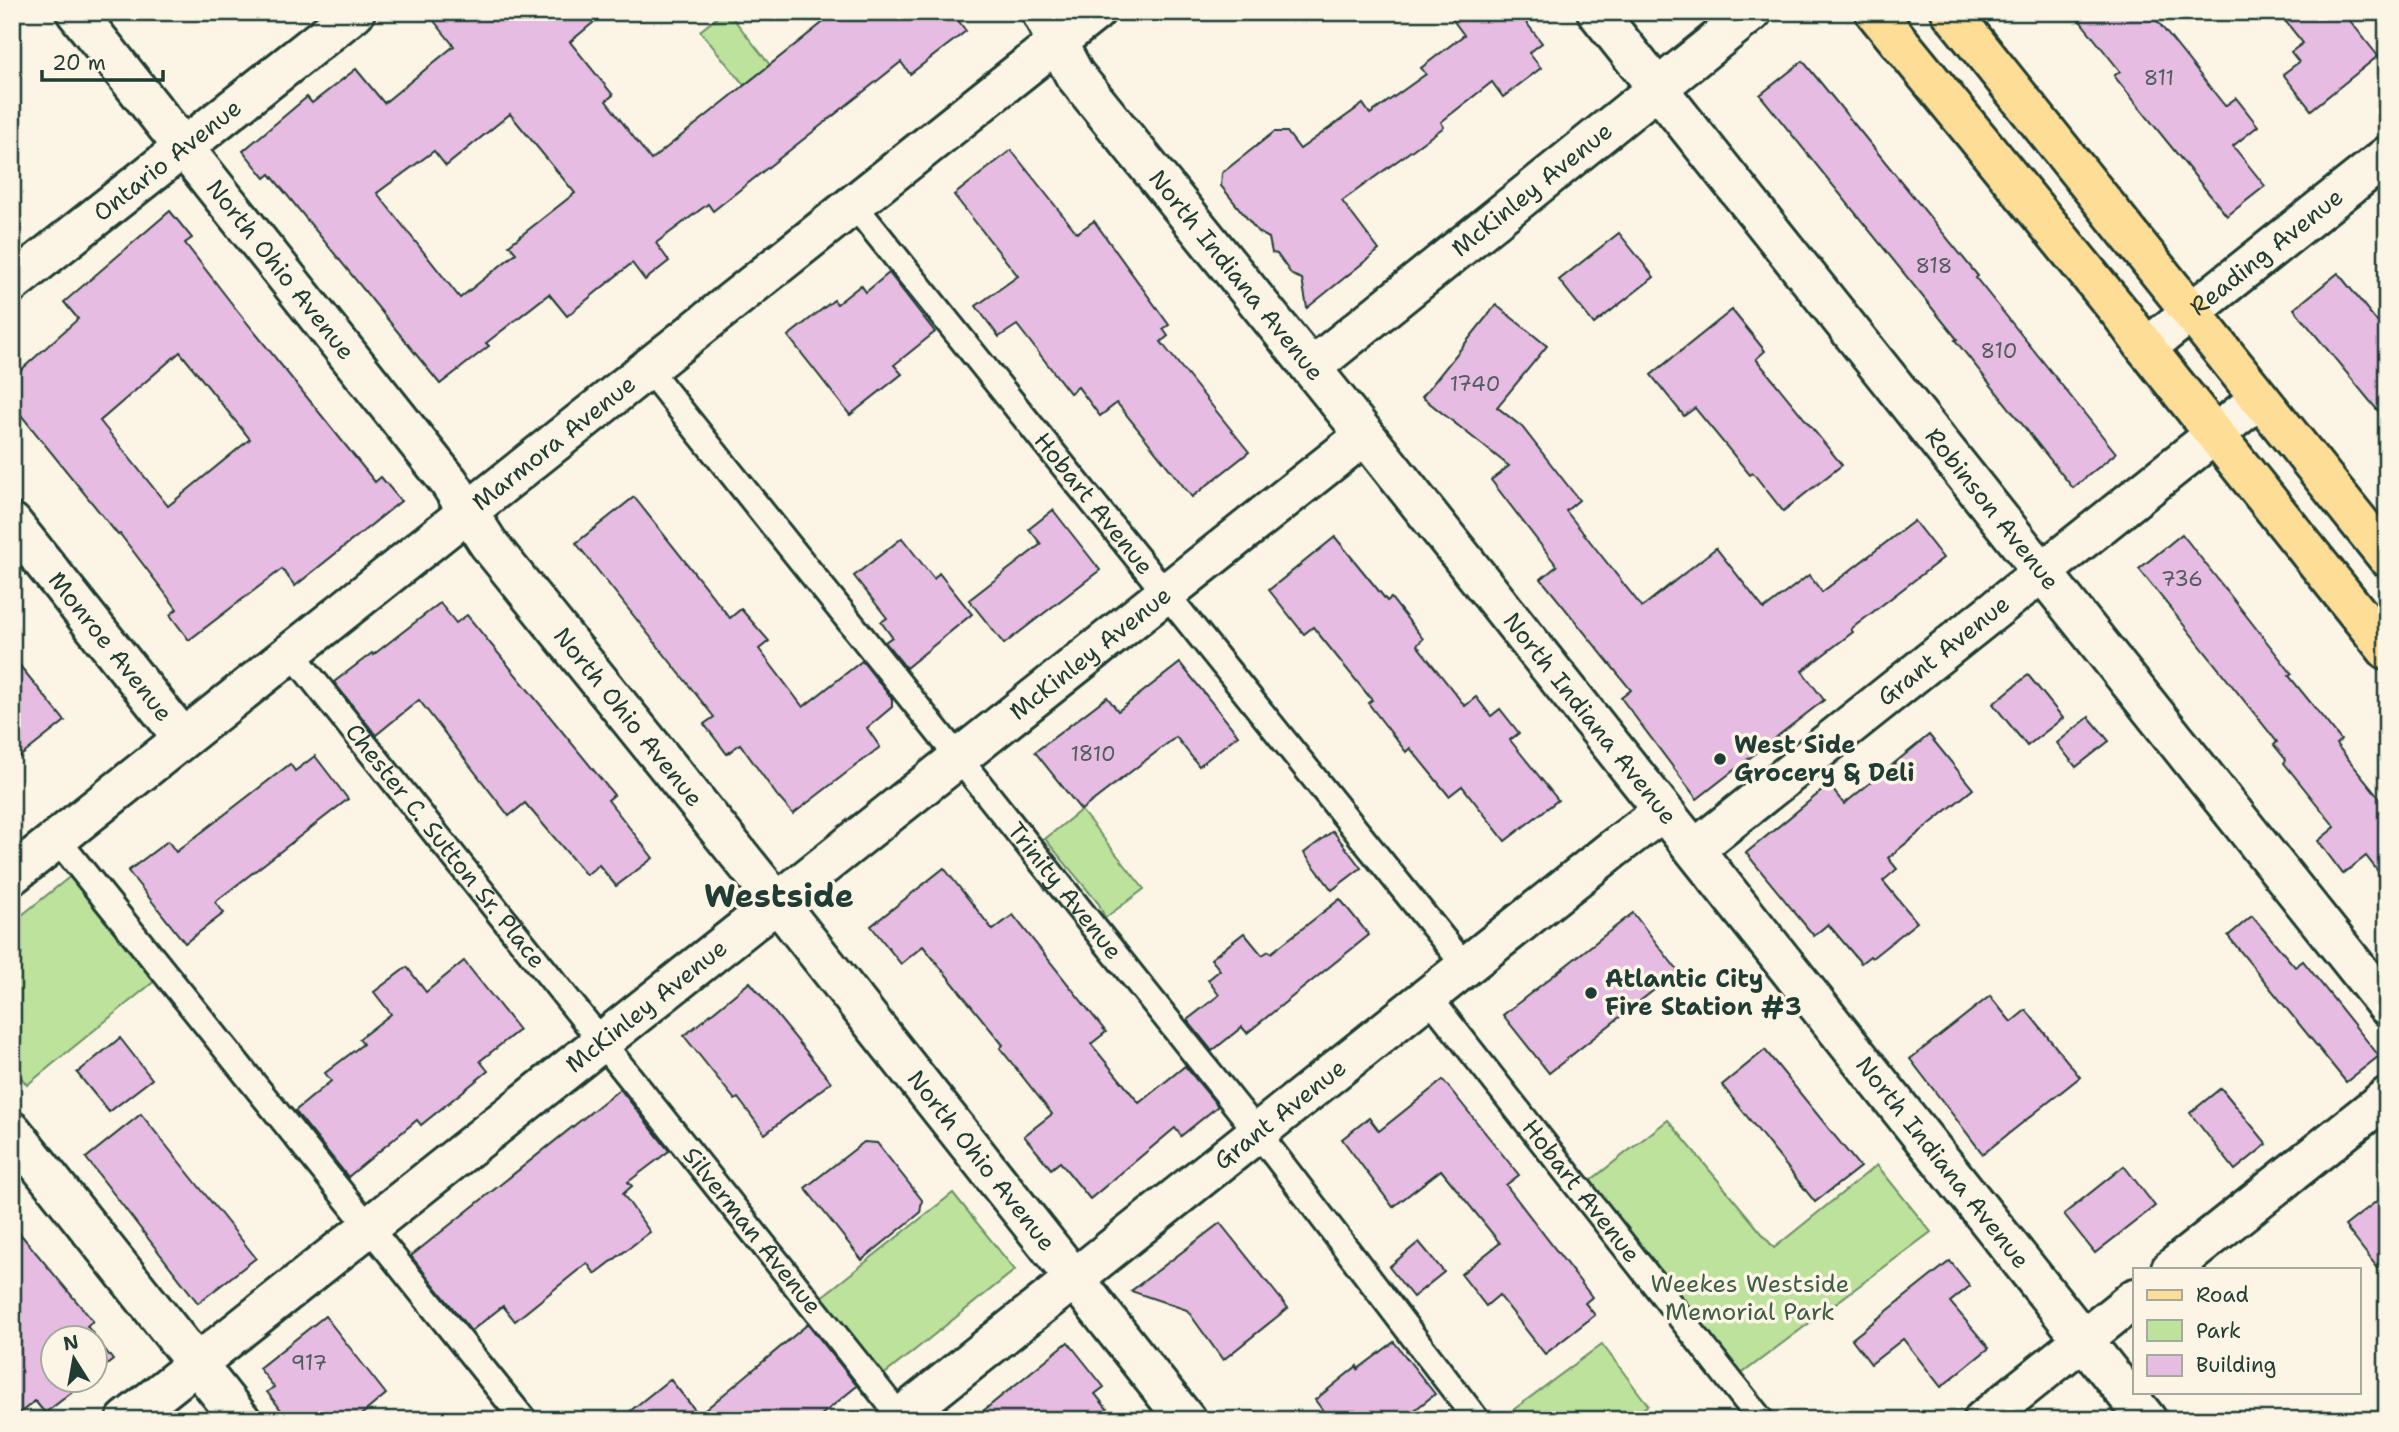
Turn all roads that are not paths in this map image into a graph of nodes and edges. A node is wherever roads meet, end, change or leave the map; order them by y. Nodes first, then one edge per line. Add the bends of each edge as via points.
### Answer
1 (76, 12) edge
2 (355, 12) edge
3 (1095, 12) edge
4 (1597, 12) edge
5 (1752, 12) edge
6 (1875, 12) edge
7 (1951, 12) edge
8 (1049, 27) edge
9 (1658, 89) junction
10 (184, 148) junction
11 (2387, 156) edge
12 (853, 205) junction
13 (12, 283) edge
14 (2190, 313) junction
15 (2146, 348) junction
16 (1311, 368) junction
17 (648, 369) junction
18 (2259, 399) junction
19 (2216, 433) junction
20 (1365, 435) junction
21 (469, 511) junction
22 (12, 523) edge
23 (2387, 557) edge
24 (2042, 572) junction
25 (1167, 592) junction
26 (2387, 650) edge
27 (291, 652) junction
28 (182, 737) junction
29 (958, 758) junction
30 (1664, 811) junction
31 (57, 839) junction
32 (1695, 849) junction
33 (12, 875) edge
34 (777, 902) junction
35 (1465, 966) junction
36 (1428, 996) junction
37 (2387, 1006) edge
38 (601, 1041) junction
39 (2387, 1097) edge
40 (12, 1131) edge
41 (1258, 1132) junction
42 (368, 1228) junction
43 (2172, 1268) edge
44 (1075, 1278) junction
45 (2133, 1300) edge
46 (2084, 1340) junction
47 (196, 1363) junction
48 (900, 1419) edge
49 (126, 1420) edge
50 (241, 1420) edge
51 (524, 1420) edge
52 (1186, 1420) edge
53 (1477, 1420) edge
54 (1761, 1420) edge
55 (1983, 1420) edge
56 (2147, 1420) edge

1 - 10 street, North Ohio Avenue
2 - 10 street, Ontario Avenue
3 - 8 street, Marmora Avenue
4 - 9 street, Robinson Avenue
5 - 9 street, McKinley Avenue
6 - 15 main road
7 - 14 main road
8 - 12 street, Marmora Avenue
8 - 16 street, North Indiana Avenue via 1074,74
9 - 16 street, McKinley Avenue
9 - 24 street, Robinson Avenue
10 - 13 street, Ontario Avenue
10 - 21 street, North Ohio Avenue
11 - 14 street, Reading Avenue
12 - 17 street, Marmora Avenue
12 - 25 lane, Hobart Avenue
14 - 15 street, Reading Avenue
14 - 18 main road
15 - 19 main road
16 - 20 street, North Indiana Avenue
17 - 21 street, Marmora Avenue
17 - 29 lane, Trinity Avenue
18 - 19 street, Grant Avenue
18 - 23 main road
19 - 24 street, Grant Avenue
19 - 26 main road
20 - 25 street, McKinley Avenue
20 - 30 street, North Indiana Avenue
21 - 27 street, Marmora Avenue
21 - 34 street, North Ohio Avenue via 488,543
22 - 28 street, Monroe Avenue
24 - 32 street, Grant Avenue
24 - 37 street, Robinson Avenue
25 - 29 street, McKinley Avenue
25 - 35 lane, Hobart Avenue
27 - 28 street, Marmora Avenue
27 - 38 lane, Chester C. Sutton Sr. Place
28 - 31 street, Marmora Avenue
29 - 34 street, McKinley Avenue
29 - 41 lane, Trinity Avenue
30 - 32 street, North Indiana Avenue
30 - 35 street, Grant Avenue
31 - 33 street, Marmora Avenue
31 - 42 lane
32 - 46 street, North Indiana Avenue
34 - 38 street, McKinley Avenue
34 - 44 street, North Ohio Avenue
35 - 36 street, Grant Avenue
36 - 41 street, Grant Avenue
36 - 54 lane, Hobart Avenue
38 - 42 street, McKinley Avenue
38 - 48 lane, Silverman Avenue
39 - 43 street
40 - 47 street
41 - 44 street, Grant Avenue
41 - 53 lane, Trinity Avenue
42 - 47 street, McKinley Avenue
42 - 51 lane
44 - 48 street, Grant Avenue
44 - 52 street, North Ohio Avenue
45 - 46 street
46 - 55 street
46 - 56 street, North Indiana Avenue
47 - 49 street, McKinley Avenue
47 - 50 street

